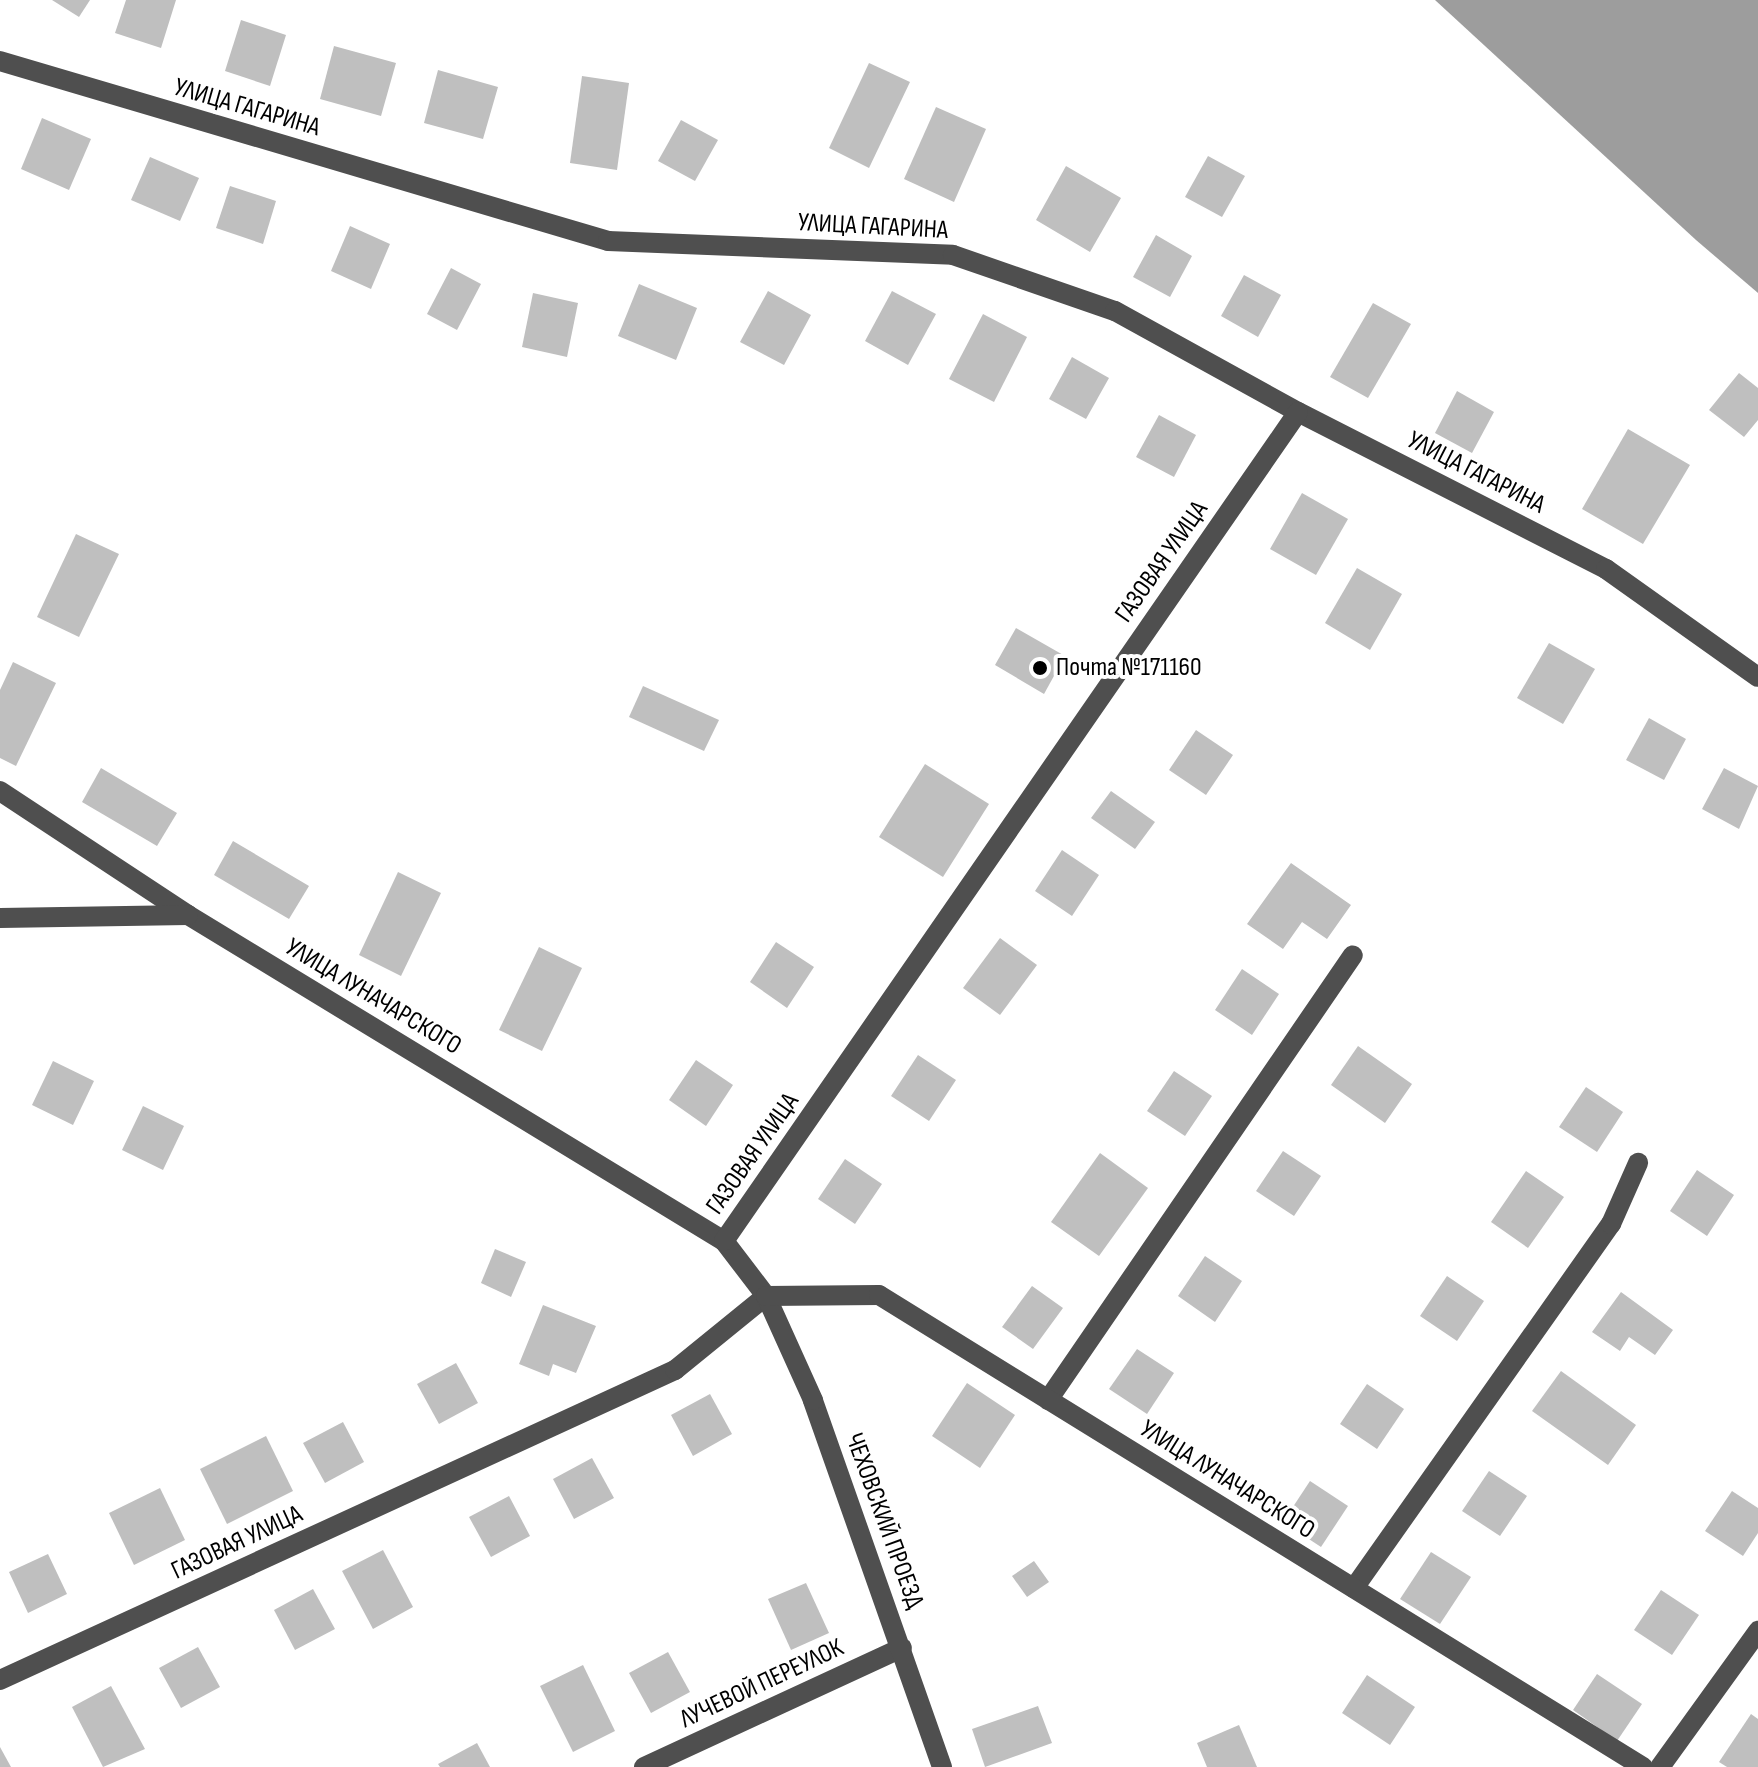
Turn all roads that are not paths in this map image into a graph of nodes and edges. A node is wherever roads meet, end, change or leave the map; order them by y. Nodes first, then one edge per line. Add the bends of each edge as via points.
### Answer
1 (0, 61) edge
2 (1298, 412) junction
3 (1758, 677) edge
4 (0, 791) edge
5 (188, 915) junction
6 (0, 918) edge
7 (1353, 955) dead end
8 (1638, 1163) dead end
9 (724, 1241) junction
10 (766, 1296) junction
11 (1048, 1400) junction
12 (1354, 1588) junction
13 (1758, 1631) edge
14 (902, 1648) junction
15 (0, 1680) edge
16 (644, 1767) edge
17 (942, 1767) edge
18 (1643, 1767) edge
19 (1660, 1767) edge

1 - 2 street, УЛИЦА ГАГАРИНА via 608,241 953,255 1115,311
2 - 3 street, УЛИЦА ГАГАРИНА via 1606,569
2 - 9 street, ГАЗОВАЯ УЛИЦА
4 - 5 street, УЛИЦА ЛУНАЧАРСКОГО
5 - 6 street
5 - 9 street, УЛИЦА ЛУНАЧАРСКОГО
7 - 11 street
8 - 12 street via 1611,1224
9 - 10 street, ГАЗОВАЯ УЛИЦА
10 - 11 street, УЛИЦА ЛУНАЧАРСКОГО via 879,1295
10 - 14 street, ЧЕХОВСКИЙ ПРОЕЗД via 813,1400
10 - 15 street, ГАЗОВАЯ УЛИЦА via 675,1370
11 - 12 street, УЛИЦА ЛУНАЧАРСКОГО
12 - 18 street, УЛИЦА ЛУНАЧАРСКОГО
13 - 19 street
14 - 16 street, ЛУЧЕВОЙ ПЕРЕУЛОК
14 - 17 street, ЧЕХОВСКИЙ ПРОЕЗД

